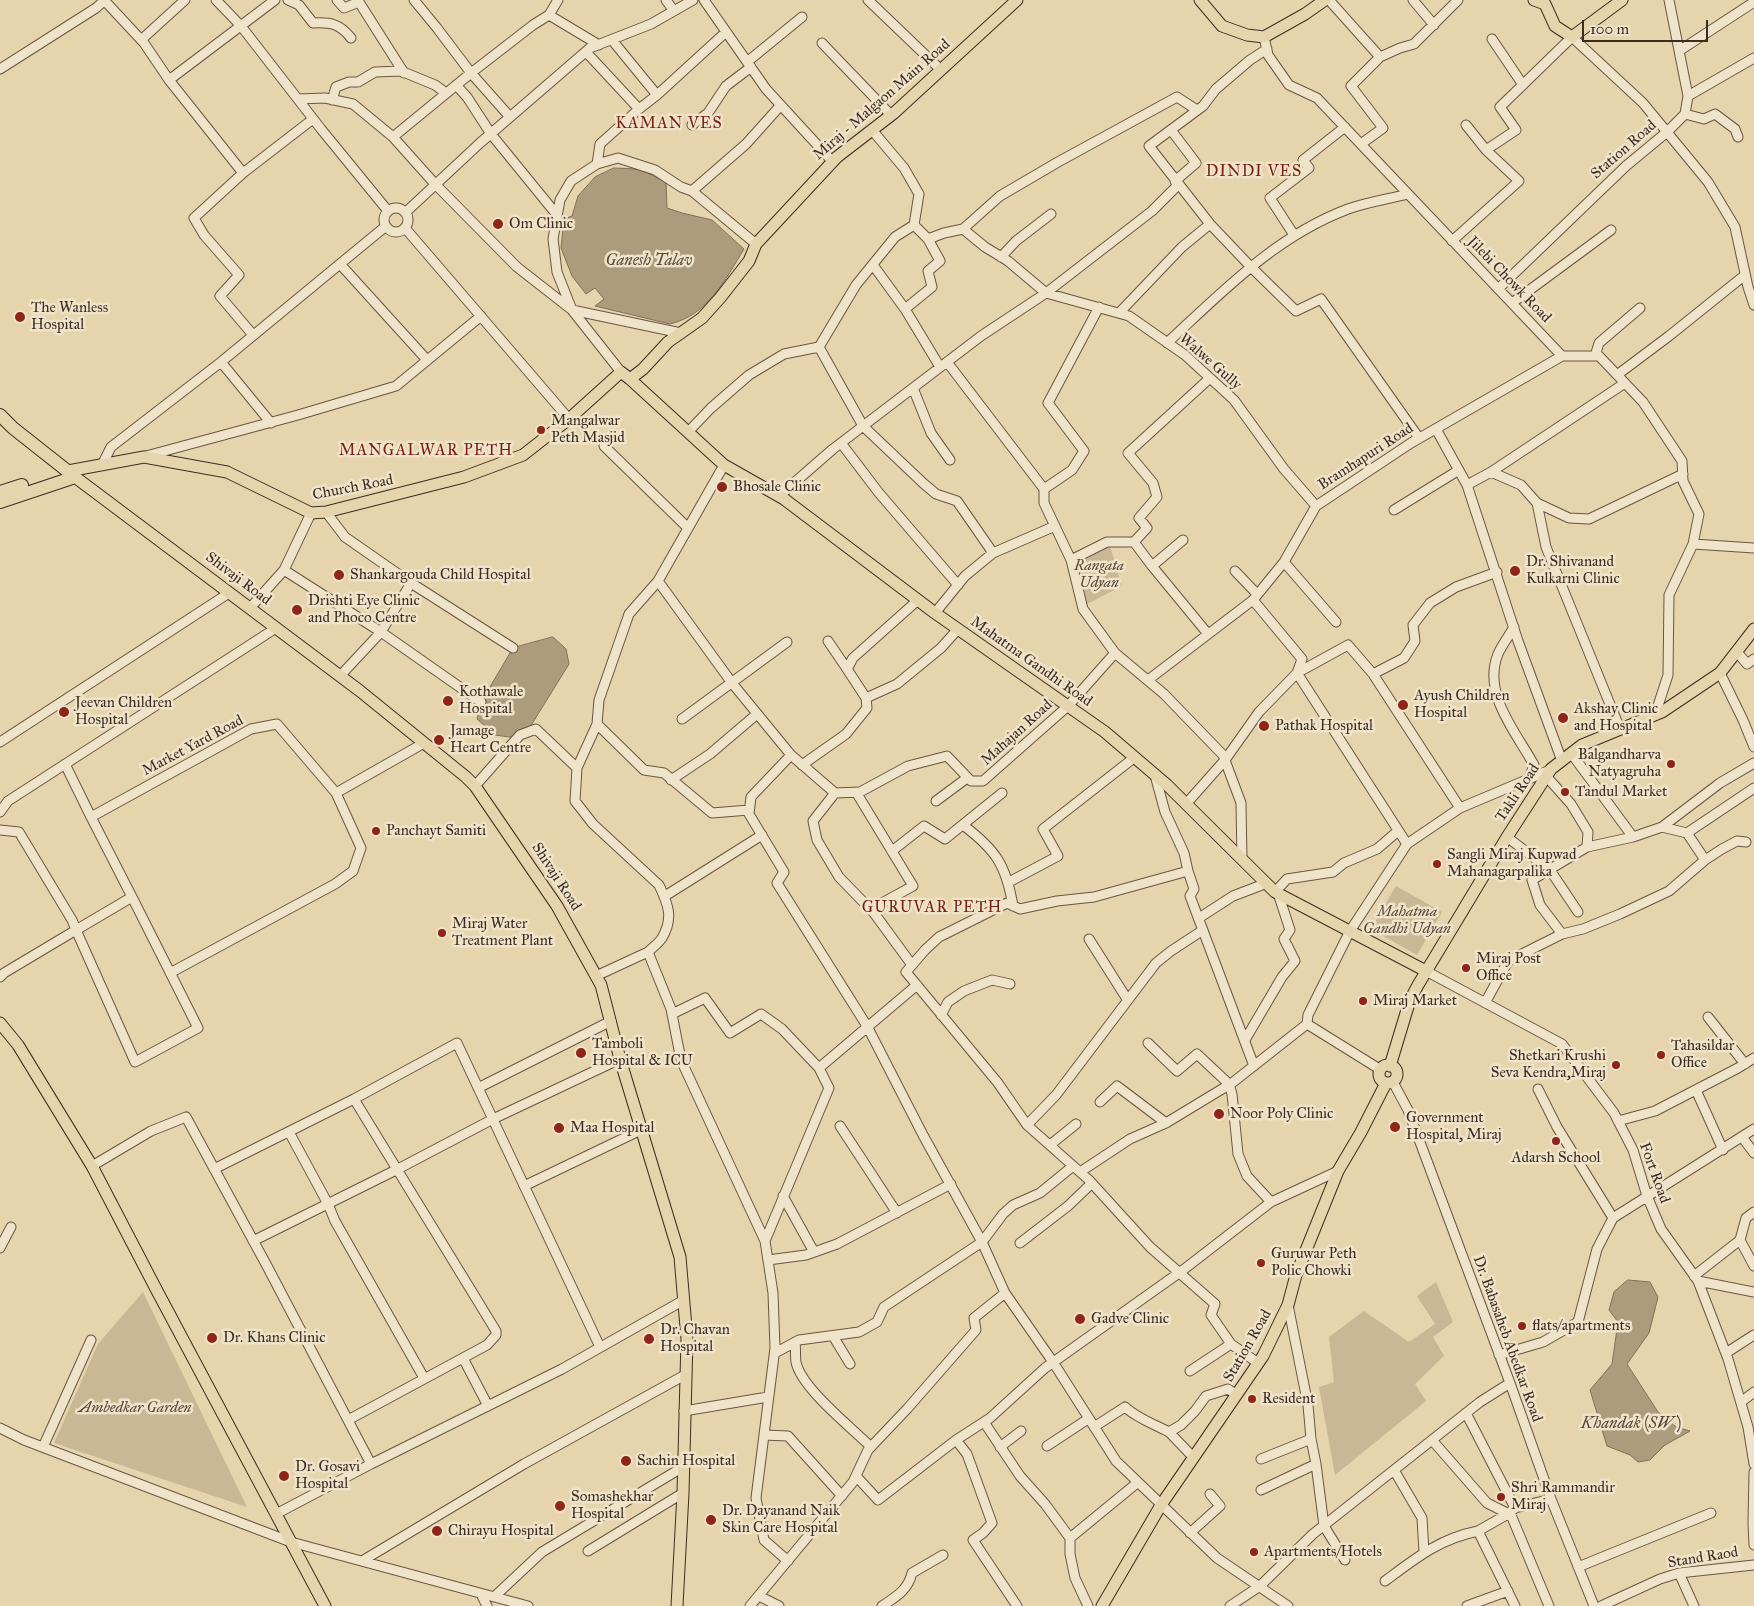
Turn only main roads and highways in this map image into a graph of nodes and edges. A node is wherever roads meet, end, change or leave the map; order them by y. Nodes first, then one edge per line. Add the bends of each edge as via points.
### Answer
1 (1017, 0) edge
2 (1200, 0) edge
3 (1325, 0) edge
4 (1534, 0) edge
5 (1622, 0) edge
6 (625, 375) junction
7 (0, 415) edge
8 (71, 474) junction
9 (0, 492) edge
10 (0, 502) edge
11 (1754, 629) edge
12 (1426, 972) junction
13 (0, 1023) edge
14 (1390, 1082) joint
15 (325, 1606) edge
16 (677, 1606) edge
17 (1102, 1606) edge

1 - 6 main road, Miraj - Malgaon Main Road via 890,115 832,161 756,244 749,261 702,318 668,342 643,369
2 - 3 main road via 1222,26 1247,36 1264,37
4 - 5 main road via 1545,4 1555,26 1572,37
6 - 8 main road, Church Road via 523,455 464,477 326,512 311,513 227,472 144,457
6 - 12 main road, Mahatma Gandhi Road via 724,465 779,496 935,613 1105,732 1155,775 1273,889
7 - 8 highway
8 - 9 highway
8 - 10 highway
8 - 16 main road, Shivaji Road via 340,676 466,777 557,906 601,985 680,1257 687,1339
11 - 12 main road, Takli Road via 1720,673 1662,712 1582,744 1548,773
12 - 14 main road, Takli Road via 1410,1000 1380,1078
13 - 15 main road via 18,1045 92,1166
14 - 17 main road, Station Road via 1338,1171 1296,1275 1288,1305 1258,1363 1161,1505

